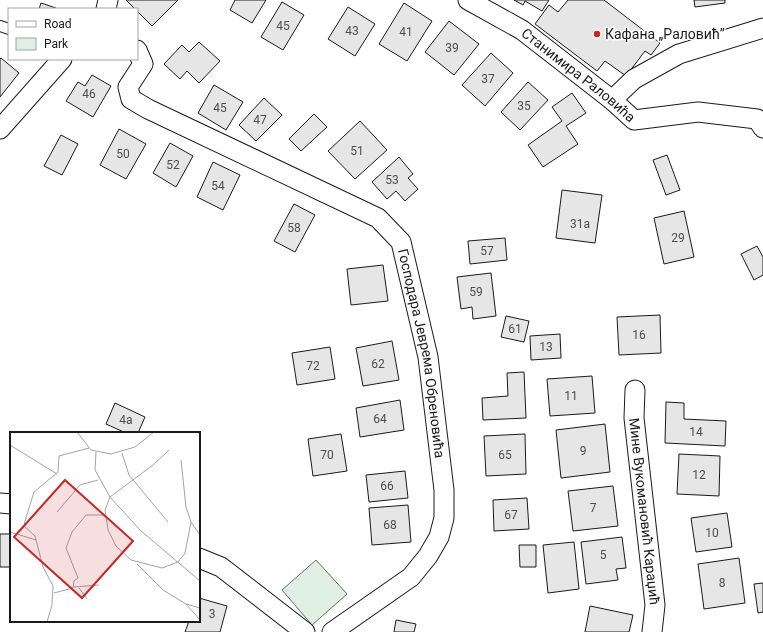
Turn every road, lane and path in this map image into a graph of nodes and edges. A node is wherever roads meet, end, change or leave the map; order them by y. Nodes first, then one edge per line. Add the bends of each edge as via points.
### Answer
1 (468, 0) edge
2 (763, 28) edge
3 (138, 52) edge
4 (61, 60) edge
5 (612, 100) junction
6 (763, 128) edge
7 (0, 129) edge
8 (635, 390) dead end
9 (0, 503) edge
10 (10, 504) edge
11 (200, 558) edge
12 (305, 632) edge
13 (332, 632) edge
14 (652, 632) edge

1 - 5 street, Станимира Раловића via 522,30
2 - 5 street via 679,54 634,79
3 - 13 street, Господара Јеврема Обреновића via 143,64 128,87 131,99 378,218 401,242 428,357 444,490 444,518 428,556 411,577
4 - 7 street
5 - 6 street, Станимира Раловића via 634,120 698,112 756,119
8 - 14 street, Мине Вукомановић Караџић via 634,418 655,605
9 - 10 street
11 - 12 street via 221,567

